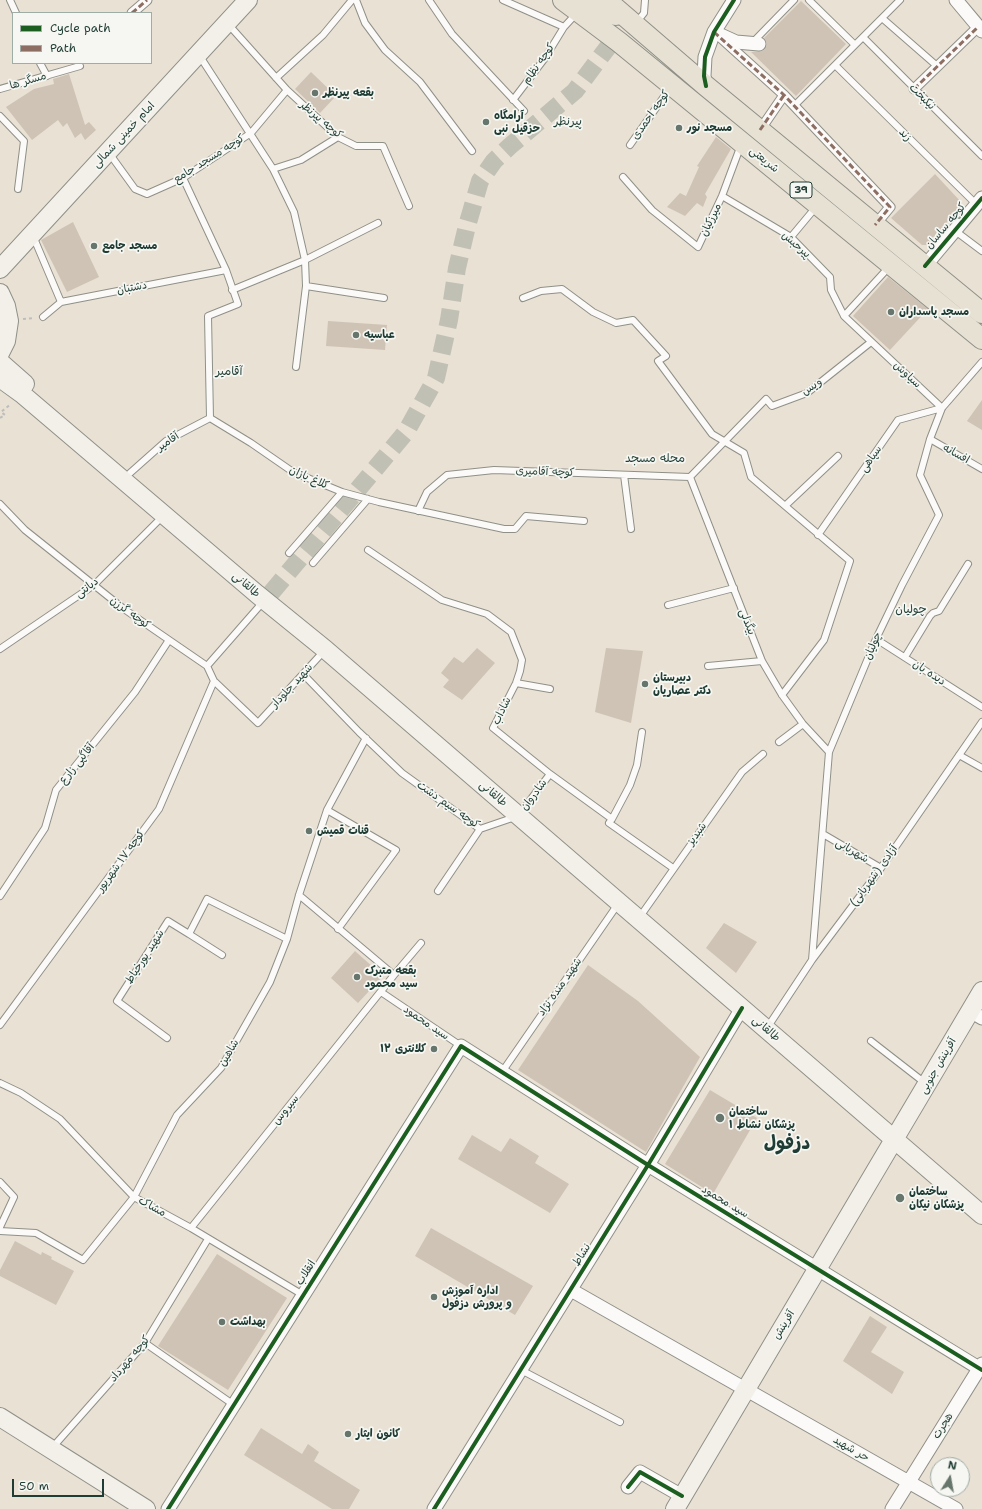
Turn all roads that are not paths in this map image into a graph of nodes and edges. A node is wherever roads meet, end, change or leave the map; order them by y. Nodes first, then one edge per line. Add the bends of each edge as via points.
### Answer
1 (10, 0) edge
2 (147, 0) edge
3 (248, 0) edge
4 (352, 0) edge
5 (356, 0) edge
6 (429, 0) edge
7 (503, 0) edge
8 (606, 0) edge
9 (645, 0) edge
10 (734, 0) edge
11 (794, 0) edge
12 (809, 0) edge
13 (900, 0) edge
14 (956, 0) edge
15 (577, 3) edge
16 (16, 12) edge
17 (133, 12) edge
18 (882, 18) junction
19 (227, 23) junction
20 (634, 25) junction
21 (564, 27) junction
22 (980, 29) edge
23 (714, 32) junction
24 (863, 37) junction
25 (756, 44) joint
26 (855, 45) junction
27 (199, 54) junction
28 (40, 64) edge
29 (835, 65) junction
30 (80, 66) dead end
31 (937, 66) junction
32 (46, 76) junction
33 (276, 78) junction
34 (672, 85) junction
35 (706, 86) junction
36 (0, 89) edge
37 (914, 89) junction
38 (287, 90) junction
39 (784, 94) junction
40 (513, 100) junction
41 (795, 105) junction
42 (524, 111) dead end
43 (0, 116) edge
44 (760, 130) junction
45 (251, 133) junction
46 (338, 137) junction
47 (742, 142) junction
48 (630, 145) dead end
49 (472, 151) dead end
50 (108, 152) junction
51 (982, 156) edge
52 (273, 169) junction
53 (624, 177) dead end
54 (183, 178) junction
55 (18, 189) dead end
56 (722, 196) junction
57 (979, 201) edge
58 (818, 204) junction
59 (409, 206) dead end
60 (378, 223) dead end
61 (875, 225) junction
62 (954, 230) junction
63 (32, 234) junction
64 (791, 237) junction
65 (982, 250) edge
66 (305, 260) junction
67 (892, 265) junction
68 (925, 266) junction
69 (0, 270) edge
70 (226, 270) junction
71 (306, 286) junction
72 (232, 290) junction
73 (0, 293) edge
74 (384, 298) dead end
75 (523, 298) dead end
76 (61, 302) junction
77 (982, 314) edge
78 (844, 316) junction
79 (43, 317) road end
80 (982, 339) edge
81 (871, 342) junction
82 (0, 353) edge
83 (0, 362) edge
84 (982, 362) edge
85 (296, 367) dead end
86 (0, 378) edge
87 (942, 408) junction
88 (210, 418) junction
89 (930, 440) junction
90 (725, 441) junction
91 (838, 456) dead end
92 (982, 469) edge
93 (130, 473) junction
94 (624, 475) junction
95 (690, 477) junction
96 (342, 492) junction
97 (368, 499) junction
98 (0, 504) edge
99 (786, 505) junction
100 (418, 511) junction
101 (164, 515) junction
102 (584, 521) dead end
103 (631, 529) dead end
104 (818, 535) junction
105 (368, 550) dead end
106 (289, 553) dead end
107 (313, 563) dead end
108 (968, 564) dead end
109 (94, 585) junction
110 (734, 588) junction
111 (267, 597) junction
112 (668, 605) dead end
113 (169, 640) junction
114 (876, 640) junction
115 (0, 649) edge
116 (326, 650) junction
117 (905, 657) junction
118 (762, 661) junction
119 (207, 666) junction
120 (708, 666) dead end
121 (304, 674) junction
122 (214, 681) junction
123 (516, 683) junction
124 (550, 689) dead end
125 (782, 694) junction
126 (982, 707) edge
127 (982, 722) edge
128 (803, 724) junction
129 (642, 732) dead end
130 (366, 738) junction
131 (778, 742) dead end
132 (829, 752) junction
133 (762, 754) dead end
134 (959, 756) junction
135 (982, 768) edge
136 (550, 774) junction
137 (327, 810) junction
138 (518, 816) junction
139 (612, 819) junction
140 (480, 829) junction
141 (823, 834) junction
142 (673, 868) junction
143 (881, 868) junction
144 (438, 891) dead end
145 (299, 895) junction
146 (0, 896) edge
147 (618, 903) junction
148 (638, 919) junction
149 (338, 929) junction
150 (190, 934) junction
151 (287, 940) junction
152 (421, 943) dead end
153 (222, 955) dead end
154 (812, 960) junction
155 (394, 975) junction
156 (982, 991) edge
157 (381, 992) junction
158 (742, 1008) junction
159 (976, 1015) edge
160 (0, 1025) edge
161 (766, 1029) junction
162 (168, 1038) dead end
163 (871, 1040) dead end
164 (461, 1046) junction
165 (502, 1072) junction
166 (0, 1083) edge
167 (927, 1084) junction
168 (894, 1141) junction
169 (648, 1165) junction
170 (0, 1182) edge
171 (134, 1196) junction
172 (982, 1215) edge
173 (0, 1227) edge
174 (191, 1228) junction
175 (0, 1231) edge
176 (208, 1239) junction
177 (818, 1269) junction
178 (571, 1290) junction
179 (303, 1295) junction
180 (145, 1343) junction
181 (981, 1368) edge
182 (521, 1370) junction
183 (746, 1389) junction
184 (234, 1405) junction
185 (0, 1417) edge
186 (620, 1422) dead end
187 (51, 1449) junction
188 (909, 1482) junction
189 (628, 1487) dead end
190 (679, 1505) edge
191 (146, 1509) edge
192 (168, 1509) edge
193 (434, 1509) edge
194 (892, 1509) edge
195 (956, 1509) edge

1 - 16 lane
2 - 17 street
3 - 19 main road, امام خمینی شمالی
4 - 33 lane via 323,35
5 - 49 lane via 365,23 385,50 420,82
6 - 40 lane via 452,34
7 - 21 lane
8 - 20 main road, شریعتی
9 - 20 lane via 644,13
10 - 23 street
11 - 25 lane
12 - 26 lane
13 - 18 lane
14 - 22 street
15 - 20 main road, 39
15 - 21 lane, کوچه نظام
15 - 34 main road, شریعتی / 39 via 619,42
18 - 24 lane
18 - 31 lane
19 - 27 main road, امام خمینی شمالی
19 - 33 lane, کوچه پیرنظر
20 - 35 main road, شریعتی / 39
21 - 40 lane, کوچه نظام via 545,58
22 - 31 street
23 - 25 street via 736,42
23 - 35 street via 704,67
23 - 39 street
24 - 26 lane
24 - 37 lane, نیکبخت
26 - 29 lane
27 - 45 lane
27 - 50 main road, امام خمینی شمالی
28 - 32 lane
29 - 41 lane
29 - 57 lane, زند
30 - 32 lane, مسگر ها
31 - 37 street
32 - 36 lane, مسگر ها
33 - 38 lane, کوچه پیرنظر
34 - 47 main road, شریعتی / 39
34 - 48 lane, کوچه احمدی
35 - 44 main road, شریعتی / 39
37 - 51 lane, نیکبخت
38 - 45 lane, کوچه مسجد جامع
38 - 46 lane, کوچه پیرنظر
39 - 41 street
39 - 44 street
40 - 42 lane
41 - 61 street via 890,207
43 - 55 lane via 24,141
44 - 61 main road, شریعتی / 39
45 - 52 lane
45 - 54 lane, کوچه مسجد جامع
46 - 52 lane via 301,160
46 - 59 lane, کوچه پیرنظر via 356,146 383,146
47 - 56 lane, میرزکیان
47 - 58 main road, شریعتی / 39
50 - 54 lane, کوچه مسجد جامع via 134,189 147,194
50 - 63 main road, امام خمینی شمالی
52 - 66 lane via 294,212
53 - 56 lane, میرزکیان via 652,210 698,247
54 - 70 lane
56 - 64 lane, پیرحبش
57 - 62 street, کوچه ساسان
58 - 64 lane
58 - 67 main road, شریعتی / 39
60 - 66 lane
61 - 68 main road, شریعتی / 39
62 - 65 lane
62 - 68 street, کوچه ساسان
63 - 69 main road, امام خمینی شمالی
63 - 76 lane
64 - 78 lane, پیرحبش via 830,277 831,290
66 - 71 lane
66 - 72 lane
67 - 78 lane
67 - 80 main road, شریعتی / 39
68 - 77 main road, شریعتی / 39
70 - 72 lane
70 - 76 lane, دشتبان
71 - 74 lane
71 - 85 lane
72 - 88 lane via 238,304 208,316
73 - 82 main road via 6,306 8,321 6,341
75 - 90 lane via 541,291 562,289 592,312 616,323 633,320 666,356 658,361 712,434
76 - 79 lane, دشتبان
78 - 81 lane
81 - 87 lane, سیاوش
81 - 90 lane, ویس via 807,393 772,406 766,399
83 - 93 main road, طالقانی
84 - 87 lane, چولیان
86 - 101 main road, طالقانی
87 - 89 lane, چولیان
87 - 104 lane, سپاهی via 898,420
88 - 93 lane, آقامیر via 166,441
88 - 96 lane, کلاغ بازان via 293,472
89 - 92 lane, افسانه
89 - 114 lane, چولیان via 920,475 940,515
90 - 95 lane
90 - 99 lane via 744,452 751,477
91 - 99 lane
93 - 111 main road, طالقانی
94 - 95 lane, کوچه آقامیری
94 - 100 lane, کوچه آقامیری via 494,470 447,475 427,492
94 - 103 lane
95 - 110 lane, بیگدلی
96 - 97 lane
96 - 106 lane, کلاغ بازان
97 - 100 lane
97 - 107 lane
98 - 109 lane, کوچه گرزن via 25,530
99 - 104 lane
100 - 102 lane via 504,529 515,529 526,516
101 - 109 lane, دیانتی
101 - 111 main road, طالقانی
104 - 125 lane via 850,561 824,640
105 - 123 lane, شاداب via 442,600 487,614 511,632 522,660
108 - 117 lane via 939,611 930,616
109 - 113 lane, کوچه گرزن
109 - 115 lane, دیانتی
110 - 112 lane
110 - 118 lane, بیگدلی
111 - 116 main road, طالقانی
111 - 119 lane
113 - 119 lane, کوچه گرزن
113 - 146 lane, آقاگپی زارع via 135,692 56,790 45,828
114 - 117 lane, دیده بان
114 - 132 lane, چولیان
116 - 121 lane, شهید جلودار
116 - 138 main road, طالقانی
117 - 126 lane, دیده بان
118 - 120 lane
118 - 125 lane, بیگدلی
119 - 122 lane
121 - 122 lane, شهید جلودار via 258,723
121 - 130 lane, کوچه سیم دشت
122 - 160 lane, کوچه ۱۷ شهریور via 159,809
123 - 124 lane
123 - 136 lane, شاداب via 493,728
125 - 128 lane, بیگدلی
127 - 134 lane, آزادی (شهربانی)
128 - 131 lane
128 - 132 lane, بیگدلی
129 - 139 lane via 637,765 630,785
130 - 137 lane, شاهین
130 - 140 lane, کوچه سیم دشت via 402,773
132 - 141 lane, چولیان
133 - 142 lane, شبدیز via 742,772
134 - 135 lane
134 - 143 lane, آزادی (شهربانی)
136 - 138 lane, شادروان
136 - 139 lane, شاداب
137 - 145 lane, شاهین
137 - 149 lane via 396,850
138 - 140 lane, کوچه سیم دشت
138 - 147 main road, طالقانی
139 - 142 lane, شاداب via 609,823
140 - 144 lane
141 - 143 lane, شهربانی
141 - 154 lane, چولیان
142 - 148 lane, شبدیز
143 - 154 lane, آزادی (شهربانی)
145 - 149 lane
145 - 151 lane, شاهین
147 - 148 main road, طالقانی
147 - 165 lane, شهید منده نژاد
148 - 158 main road, طالقانی
149 - 155 lane
150 - 151 lane via 207,899
150 - 153 lane
150 - 162 lane, شهید پورخیاط via 168,921 117,1001
151 - 171 lane, شاهین via 270,982 220,1068 177,1115
152 - 155 lane, سیروس
154 - 161 lane, آزادی (شهربانی)
155 - 157 lane, سیروس
156 - 159 main road, آفرینش جنوبی
157 - 164 lane, سید محمود
157 - 174 lane, سیروس
158 - 161 main road, طالقانی
158 - 169 street, نشاط
159 - 167 main road, آفرینش جنوبی
161 - 168 main road, طالقانی
163 - 167 lane
164 - 165 street, سید محمود
164 - 179 street, انقلاب
165 - 169 street, سید محمود
166 - 171 lane, مشاک via 21,1093 60,1119
167 - 168 main road, آفرینش جنوبی
168 - 172 main road, طالقانی
168 - 177 main road, آفرینش
169 - 177 street, سید محمود
169 - 178 street, نشاط
170 - 173 lane via 14,1197
171 - 174 lane, مشاک
171 - 175 lane, شاهین via 83,1260 36,1232
174 - 176 lane, مشاک
176 - 179 lane, مشاک
176 - 180 lane, کوچه مهرداد
177 - 181 street, سید محمود
177 - 183 main road, آفرینش
178 - 182 street, نشاط
178 - 183 street, حر شهید
179 - 184 street, انقلاب
180 - 184 lane
180 - 187 lane, کوچه مهرداد
181 - 188 street, هجرت
182 - 186 lane
182 - 193 street, نشاط
183 - 188 street, حر شهید
183 - 190 main road, آفرینش
184 - 192 street, انقلاب
185 - 187 main road
187 - 191 main road
188 - 194 street, هجرت
188 - 195 street, حر شهید
189 - 190 street via 640,1472

